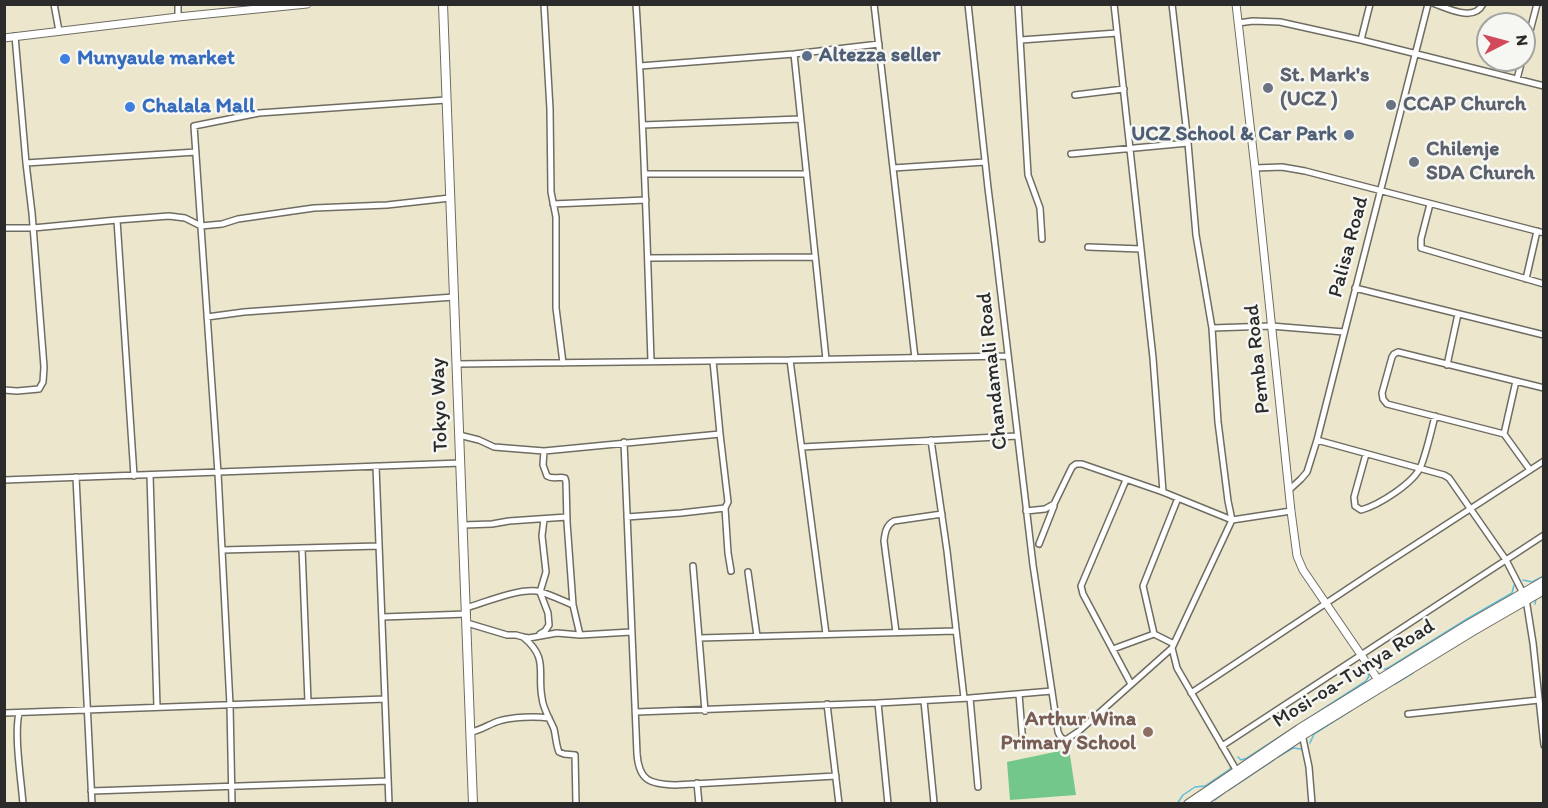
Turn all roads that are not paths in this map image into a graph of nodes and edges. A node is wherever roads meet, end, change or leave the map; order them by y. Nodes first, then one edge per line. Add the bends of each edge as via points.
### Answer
1 (54, 4) edge
2 (178, 4) edge
3 (307, 4) edge
4 (443, 4) edge
5 (544, 4) edge
6 (636, 4) edge
7 (874, 4) edge
8 (968, 4) edge
9 (1018, 4) edge
10 (1114, 4) edge
11 (1172, 4) edge
12 (1236, 4) edge
13 (1371, 4) edge
14 (1428, 4) edge
15 (1435, 4) edge
16 (1482, 4) edge
17 (251, 8) edge
18 (178, 17) junction
19 (1238, 23) junction
20 (59, 31) junction
21 (1117, 33) junction
22 (15, 36) junction
23 (4, 38) edge
24 (1021, 40) junction
25 (1361, 40) junction
26 (879, 44) junction
27 (794, 54) junction
28 (1415, 54) junction
29 (640, 66) junction
30 (1519, 72) edge
31 (1518, 79) junction
32 (1544, 86) edge
33 (1124, 89) junction
34 (1075, 95) dead end
35 (446, 100) junction
36 (800, 119) junction
37 (643, 125) junction
38 (1188, 143) junction
39 (1130, 149) junction
40 (196, 152) junction
41 (1071, 154) dead end
42 (985, 162) junction
43 (26, 163) junction
44 (893, 168) junction
45 (1255, 168) junction
46 (645, 174) junction
47 (806, 174) junction
48 (1381, 191) junction
49 (450, 198) junction
50 (646, 200) junction
51 (553, 204) junction
52 (1430, 204) junction
53 (117, 220) junction
54 (201, 226) junction
55 (4, 228) edge
56 (33, 228) junction
57 (1540, 232) edge
58 (1042, 238) dead end
59 (1088, 247) dead end
60 (1141, 249) junction
61 (814, 257) junction
62 (648, 258) junction
63 (1527, 279) junction
64 (1544, 284) edge
65 (1355, 288) junction
66 (454, 297) junction
67 (1458, 314) junction
68 (207, 316) junction
69 (1271, 326) junction
70 (1212, 328) junction
71 (1344, 333) junction
72 (1544, 335) edge
73 (1008, 356) junction
74 (915, 358) junction
75 (826, 359) junction
76 (790, 360) junction
77 (651, 361) junction
78 (713, 361) junction
79 (563, 363) junction
80 (457, 364) junction
81 (1447, 364) junction
82 (1516, 381) junction
83 (1544, 388) edge
84 (4, 390) edge
85 (1435, 416) junction
86 (720, 434) junction
87 (1504, 434) junction
88 (459, 435) junction
89 (1017, 436) junction
90 (931, 440) junction
91 (1317, 440) junction
92 (624, 442) junction
93 (802, 447) junction
94 (544, 451) junction
95 (1366, 454) junction
96 (1544, 461) edge
97 (460, 464) junction
98 (376, 466) junction
99 (1420, 468) junction
100 (1530, 470) junction
101 (218, 473) junction
102 (150, 475) junction
103 (134, 476) junction
104 (76, 477) junction
105 (4, 480) edge
106 (1126, 480) junction
107 (1289, 490) junction
108 (1163, 492) junction
109 (1178, 498) junction
110 (1054, 504) junction
111 (725, 508) junction
112 (1469, 510) junction
113 (1026, 511) junction
114 (1291, 511) junction
115 (942, 514) junction
116 (567, 517) junction
117 (627, 517) junction
118 (544, 519) junction
119 (1232, 520) junction
120 (463, 525) junction
121 (1544, 535) edge
122 (1039, 544) dead end
123 (379, 546) junction
124 (302, 548) junction
125 (222, 550) junction
126 (1506, 560) junction
127 (693, 566) dead end
128 (731, 571) dead end
129 (748, 572) dead end
130 (1544, 581) edge
131 (1544, 590) edge
132 (540, 592) junction
133 (1525, 596) junction
134 (1325, 604) junction
135 (573, 606) junction
136 (467, 615) junction
137 (382, 617) junction
138 (956, 631) junction
139 (632, 632) junction
140 (896, 632) junction
141 (826, 634) junction
142 (1154, 634) junction
143 (580, 635) junction
144 (537, 636) junction
145 (757, 636) junction
146 (524, 637) junction
147 (699, 638) junction
148 (1173, 646) junction
149 (1113, 649) junction
150 (1362, 655) junction
151 (1381, 682) junction
152 (1131, 684) junction
153 (1052, 691) junction
154 (1191, 693) junction
155 (1018, 694) junction
156 (967, 698) junction
157 (385, 699) junction
158 (1539, 700) junction
159 (924, 701) junction
160 (308, 702) junction
161 (878, 703) junction
162 (827, 704) junction
163 (230, 705) junction
164 (157, 707) junction
165 (87, 711) junction
166 (705, 711) junction
167 (636, 712) junction
168 (4, 713) edge
169 (19, 713) junction
170 (1408, 714) dead end
171 (549, 718) junction
172 (471, 732) junction
173 (1301, 732) junction
174 (1023, 745) dead end
175 (1544, 745) edge
176 (1222, 746) junction
177 (1238, 773) junction
178 (836, 776) junction
179 (388, 781) junction
180 (697, 783) junction
181 (231, 786) junction
182 (978, 787) dead end
183 (91, 791) junction
184 (934, 803) edge
185 (23, 804) edge
186 (92, 804) edge
187 (232, 804) edge
188 (389, 804) edge
189 (473, 804) edge
190 (576, 804) edge
191 (699, 804) edge
192 (839, 804) edge
193 (888, 804) edge
194 (1188, 804) edge
195 (1200, 804) edge
196 (1312, 804) edge

1 - 20 street
2 - 18 street
3 - 17 street
4 - 35 main road, Tokyo Way
5 - 51 street
6 - 29 street
7 - 26 street
8 - 42 street, Chandamali Road
9 - 24 street
10 - 21 street
11 - 38 street
12 - 19 street, Pemba Road
13 - 25 street
14 - 28 street, Palisa Road
15 - 16 street via 1472,14
17 - 18 street
18 - 20 street
19 - 25 street via 1280,22
19 - 45 street, Pemba Road
20 - 22 street
21 - 24 street
21 - 33 street
22 - 23 street
22 - 43 street
24 - 58 street via 1028,175 1040,208
25 - 28 street
26 - 27 street
26 - 44 street
27 - 29 street
27 - 36 street
28 - 31 street
28 - 48 street, Palisa Road
29 - 37 street
30 - 31 street
31 - 32 street
33 - 34 street
33 - 39 street
35 - 40 street via 260,113 194,126
35 - 49 main road, Tokyo Way
36 - 37 street
36 - 47 street
37 - 46 street
38 - 39 street
38 - 70 street via 1196,235
39 - 41 street
39 - 60 street
40 - 43 street
40 - 54 street
42 - 44 street
42 - 73 street, Chandamali Road
43 - 56 street
44 - 74 street
45 - 48 street via 1293,169
45 - 69 street, Pemba Road
46 - 47 street
46 - 50 street
47 - 61 street
48 - 52 street
48 - 65 street, Palisa Road
49 - 54 street via 314,208
49 - 66 main road, Tokyo Way
50 - 51 street
50 - 62 street
51 - 79 street via 556,308
52 - 57 street
52 - 63 street via 1421,248
53 - 54 street via 169,216
53 - 56 street
53 - 103 street
54 - 68 street
55 - 56 street
56 - 84 street via 44,381 39,389
57 - 63 street
59 - 60 street
60 - 108 street
61 - 62 street
61 - 75 street
62 - 77 street
63 - 64 street
65 - 67 street
65 - 71 street, Palisa Road
66 - 68 street
66 - 80 main road, Tokyo Way
67 - 72 street
67 - 81 street
68 - 101 street
69 - 70 street
69 - 71 street
69 - 107 street, Pemba Road
70 - 119 street via 1218,422
71 - 91 street, Palisa Road
73 - 74 street
73 - 89 street, Chandamali Road
74 - 75 street
75 - 76 street
76 - 78 street
76 - 93 street
77 - 78 street
77 - 79 street
78 - 86 street
79 - 80 street
80 - 88 main road, Tokyo Way
81 - 82 street
81 - 85 street via 1395,353 1382,393 1388,404
82 - 83 street
82 - 87 street
85 - 87 street
85 - 99 street
86 - 92 street
86 - 111 street via 728,502
87 - 100 street
88 - 94 street via 494,447
88 - 97 main road, Tokyo Way
89 - 90 street
89 - 113 street, Chandamali Road
90 - 93 street
90 - 115 street
91 - 95 street
91 - 107 street, Palisa Road via 1307,472
92 - 94 street
92 - 117 street
93 - 141 street
94 - 116 street via 547,476 565,478
95 - 99 street
95 - 99 street via 1354,501 1361,510 1402,487
96 - 100 street
97 - 98 street
97 - 120 main road, Tokyo Way
98 - 101 street
98 - 123 street
99 - 112 street via 1449,478
100 - 112 street
101 - 102 street
101 - 125 street
102 - 103 street
102 - 164 street
103 - 104 street
104 - 105 street
104 - 165 street
106 - 108 street
106 - 110 street via 1076,464
106 - 149 street via 1081,586
107 - 114 street, Pemba Road
108 - 109 street
109 - 119 street
109 - 142 street via 1143,586
110 - 113 street
110 - 122 street
111 - 117 street
111 - 128 street
112 - 126 street
112 - 134 street
113 - 153 street, Chandamali Road
114 - 119 street
114 - 134 street, Pemba Road via 1299,563
115 - 138 street
115 - 140 street via 890,522 886,529
116 - 118 street
116 - 135 street
117 - 139 street
118 - 120 street
118 - 132 street via 546,572
119 - 148 street
120 - 136 main road, Tokyo Way
121 - 126 street
123 - 124 street
123 - 137 street
124 - 125 street
124 - 160 street
125 - 163 street
126 - 133 street
126 - 150 street
127 - 147 street
129 - 145 street
130 - 133 main road, Mosi-oa-Tunya Road
131 - 133 main road, Mosi-oa-Tunya Road
132 - 135 street
132 - 136 street via 509,595
132 - 144 street via 549,625
133 - 151 main road, Mosi-oa-Tunya Road
133 - 158 street
134 - 150 street, Pemba Road
134 - 154 street
135 - 143 street
136 - 137 street
136 - 146 street via 507,635
136 - 172 main road, Tokyo Way
137 - 157 street
138 - 140 street
138 - 156 street
139 - 143 street
139 - 167 street
140 - 141 street
141 - 145 street
142 - 148 street
142 - 149 street
143 - 144 street
144 - 146 street
145 - 147 street
146 - 171 street via 540,659 542,699
147 - 166 street
148 - 152 street
148 - 154 street via 1174,661
149 - 152 street
150 - 151 street, Pemba Road
150 - 176 street
151 - 173 main road, Mosi-oa-Tunya Road
152 - 153 street, Chandamali Road via 1068,740 1058,732
153 - 155 street
154 - 176 street
155 - 156 street
155 - 174 street
156 - 159 street
156 - 182 street
157 - 160 street
157 - 179 street
158 - 170 street
158 - 175 street
159 - 161 street
159 - 184 street
160 - 163 street
161 - 162 street
161 - 193 street
162 - 166 street
162 - 178 street
163 - 164 street
163 - 181 street
164 - 165 street
165 - 169 street
165 - 183 street
166 - 167 street
167 - 180 street via 638,765 646,779 661,784
168 - 169 street
169 - 185 street
171 - 172 street via 498,721
171 - 190 street via 559,752 575,755
172 - 189 main road, Tokyo Way
173 - 177 main road, Mosi-oa-Tunya Road
173 - 196 street
176 - 177 street
177 - 194 main road, Mosi-oa-Tunya Road
177 - 195 main road, Mosi-oa-Tunya Road
178 - 180 street
178 - 192 street
179 - 181 street
179 - 188 street
180 - 191 street
181 - 183 street
181 - 187 street
183 - 186 street

